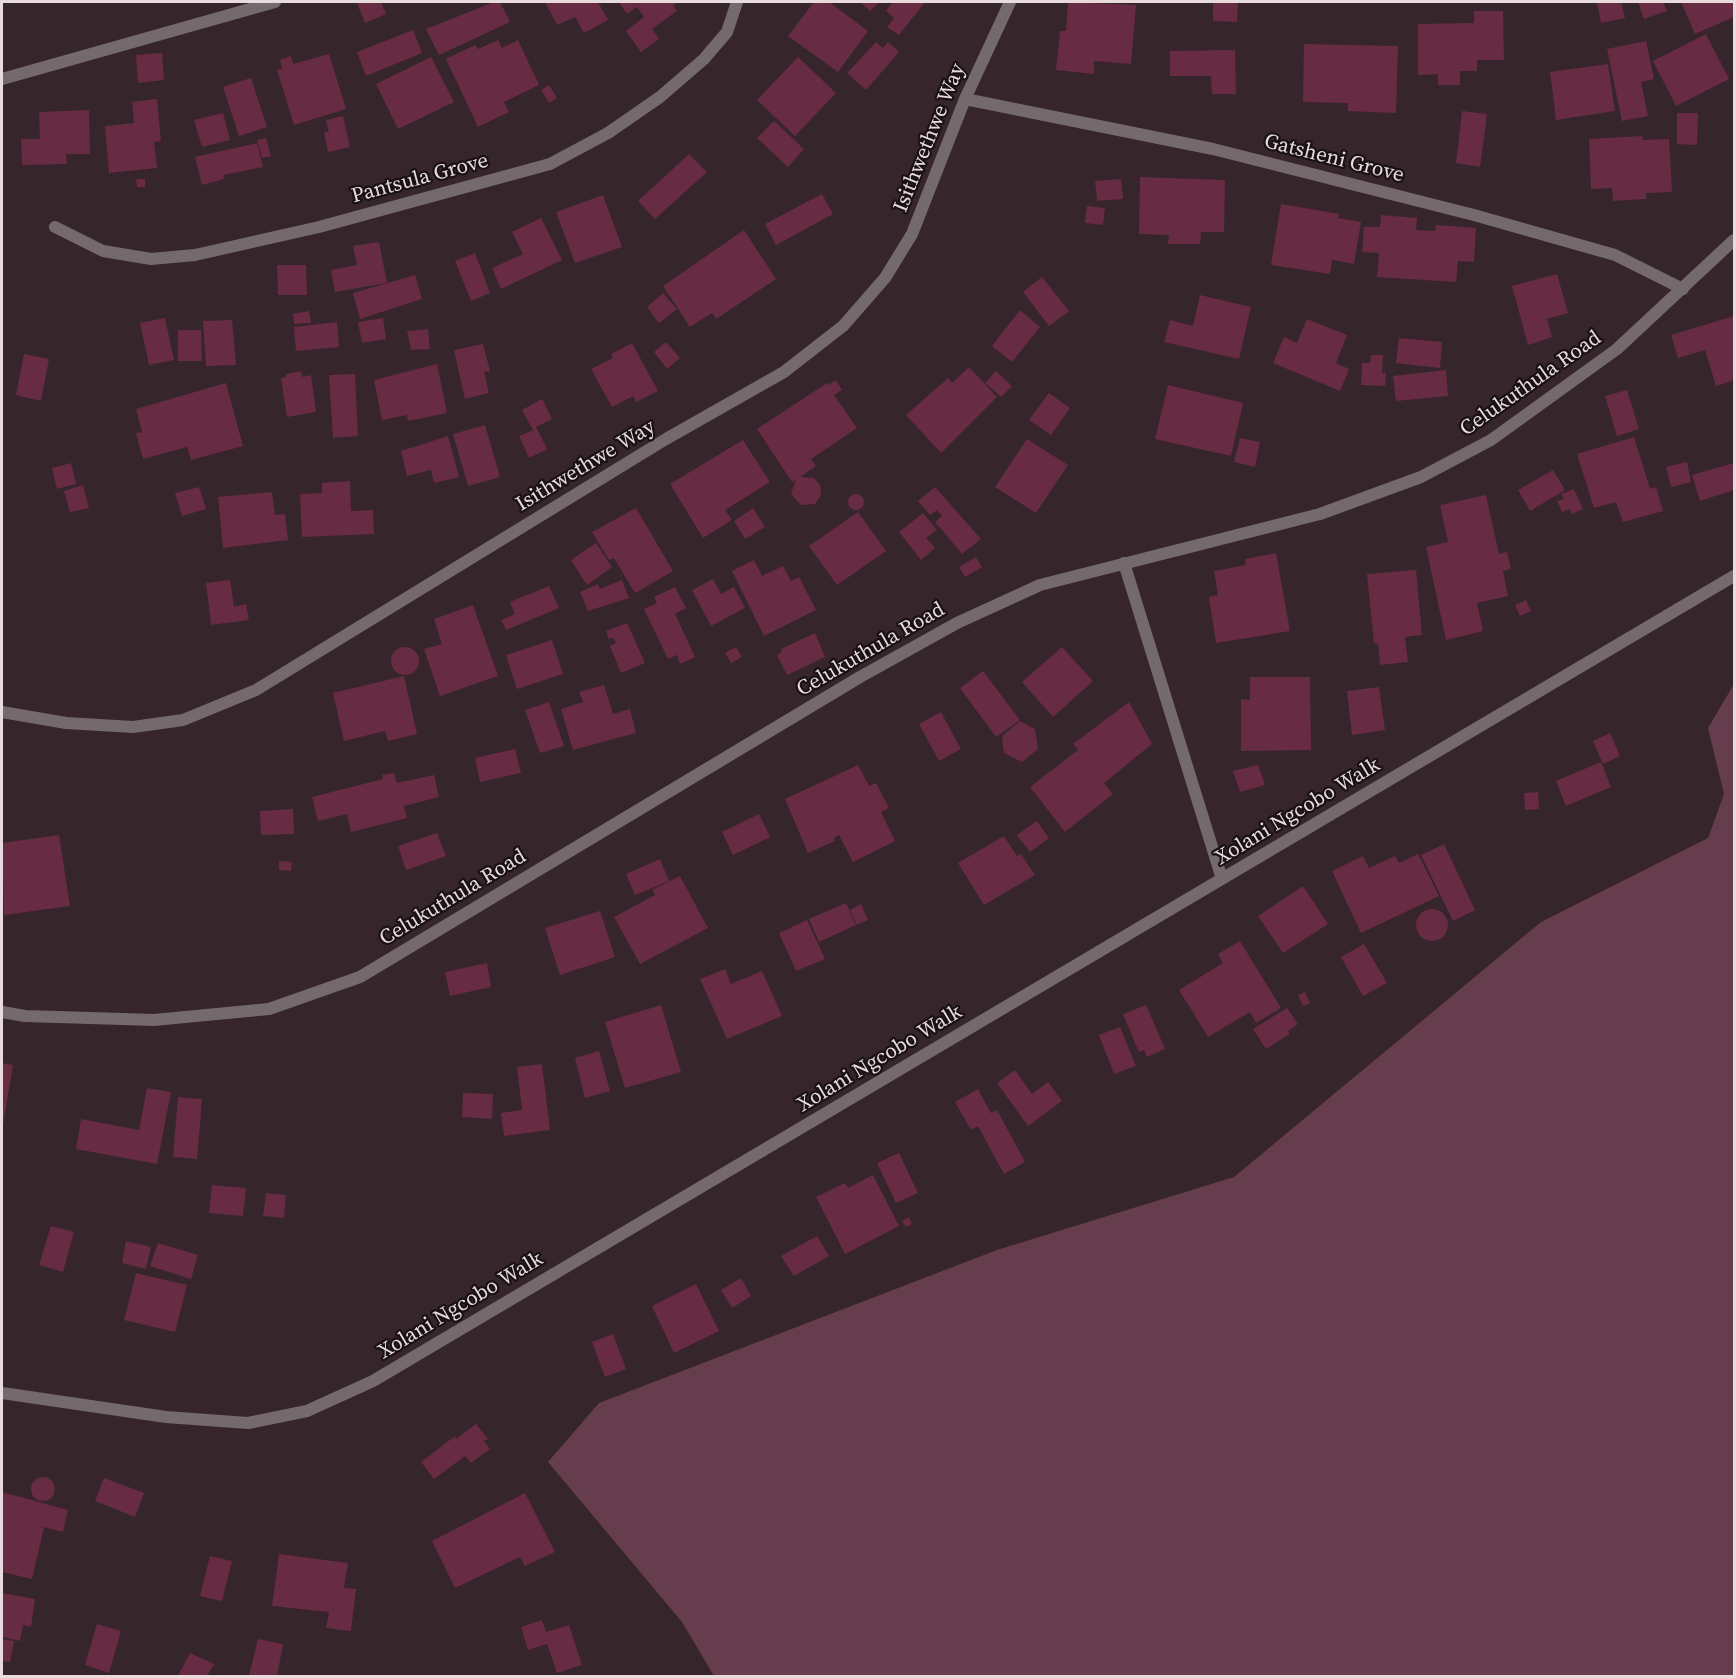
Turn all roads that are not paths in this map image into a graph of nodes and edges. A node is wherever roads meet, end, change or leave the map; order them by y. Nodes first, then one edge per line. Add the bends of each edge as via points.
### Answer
1 (275, 2) edge
2 (737, 2) edge
3 (1010, 2) edge
4 (2, 79) edge
5 (965, 99) junction
6 (55, 227) dead end
7 (1734, 240) edge
8 (1683, 289) junction
9 (1124, 563) junction
10 (1734, 576) edge
11 (2, 712) edge
12 (1222, 879) junction
13 (2, 1012) edge
14 (2, 1393) edge

1 - 4 street
2 - 6 street, Pantsula Grove via 727,32 704,59 608,134 550,164 319,227 195,255 151,259 103,251
3 - 5 street, Isithwethwe Way
5 - 8 street, Gatsheni Grove via 1213,149 1474,215 1615,255
5 - 11 street, Isithwethwe Way via 912,234 885,278 843,326 784,372 256,690 183,720 133,727 66,723
7 - 8 street, Celukuthula Road
8 - 9 street, Celukuthula Road via 1617,348 1491,440 1420,477 1320,514
9 - 12 street
9 - 13 street, Celukuthula Road via 1040,585 947,628 360,977 269,1009 154,1020 25,1017
10 - 12 street, Xolani Ngcobo Walk
12 - 14 street, Xolani Ngcobo Walk via 373,1381 307,1411 248,1423 166,1417

